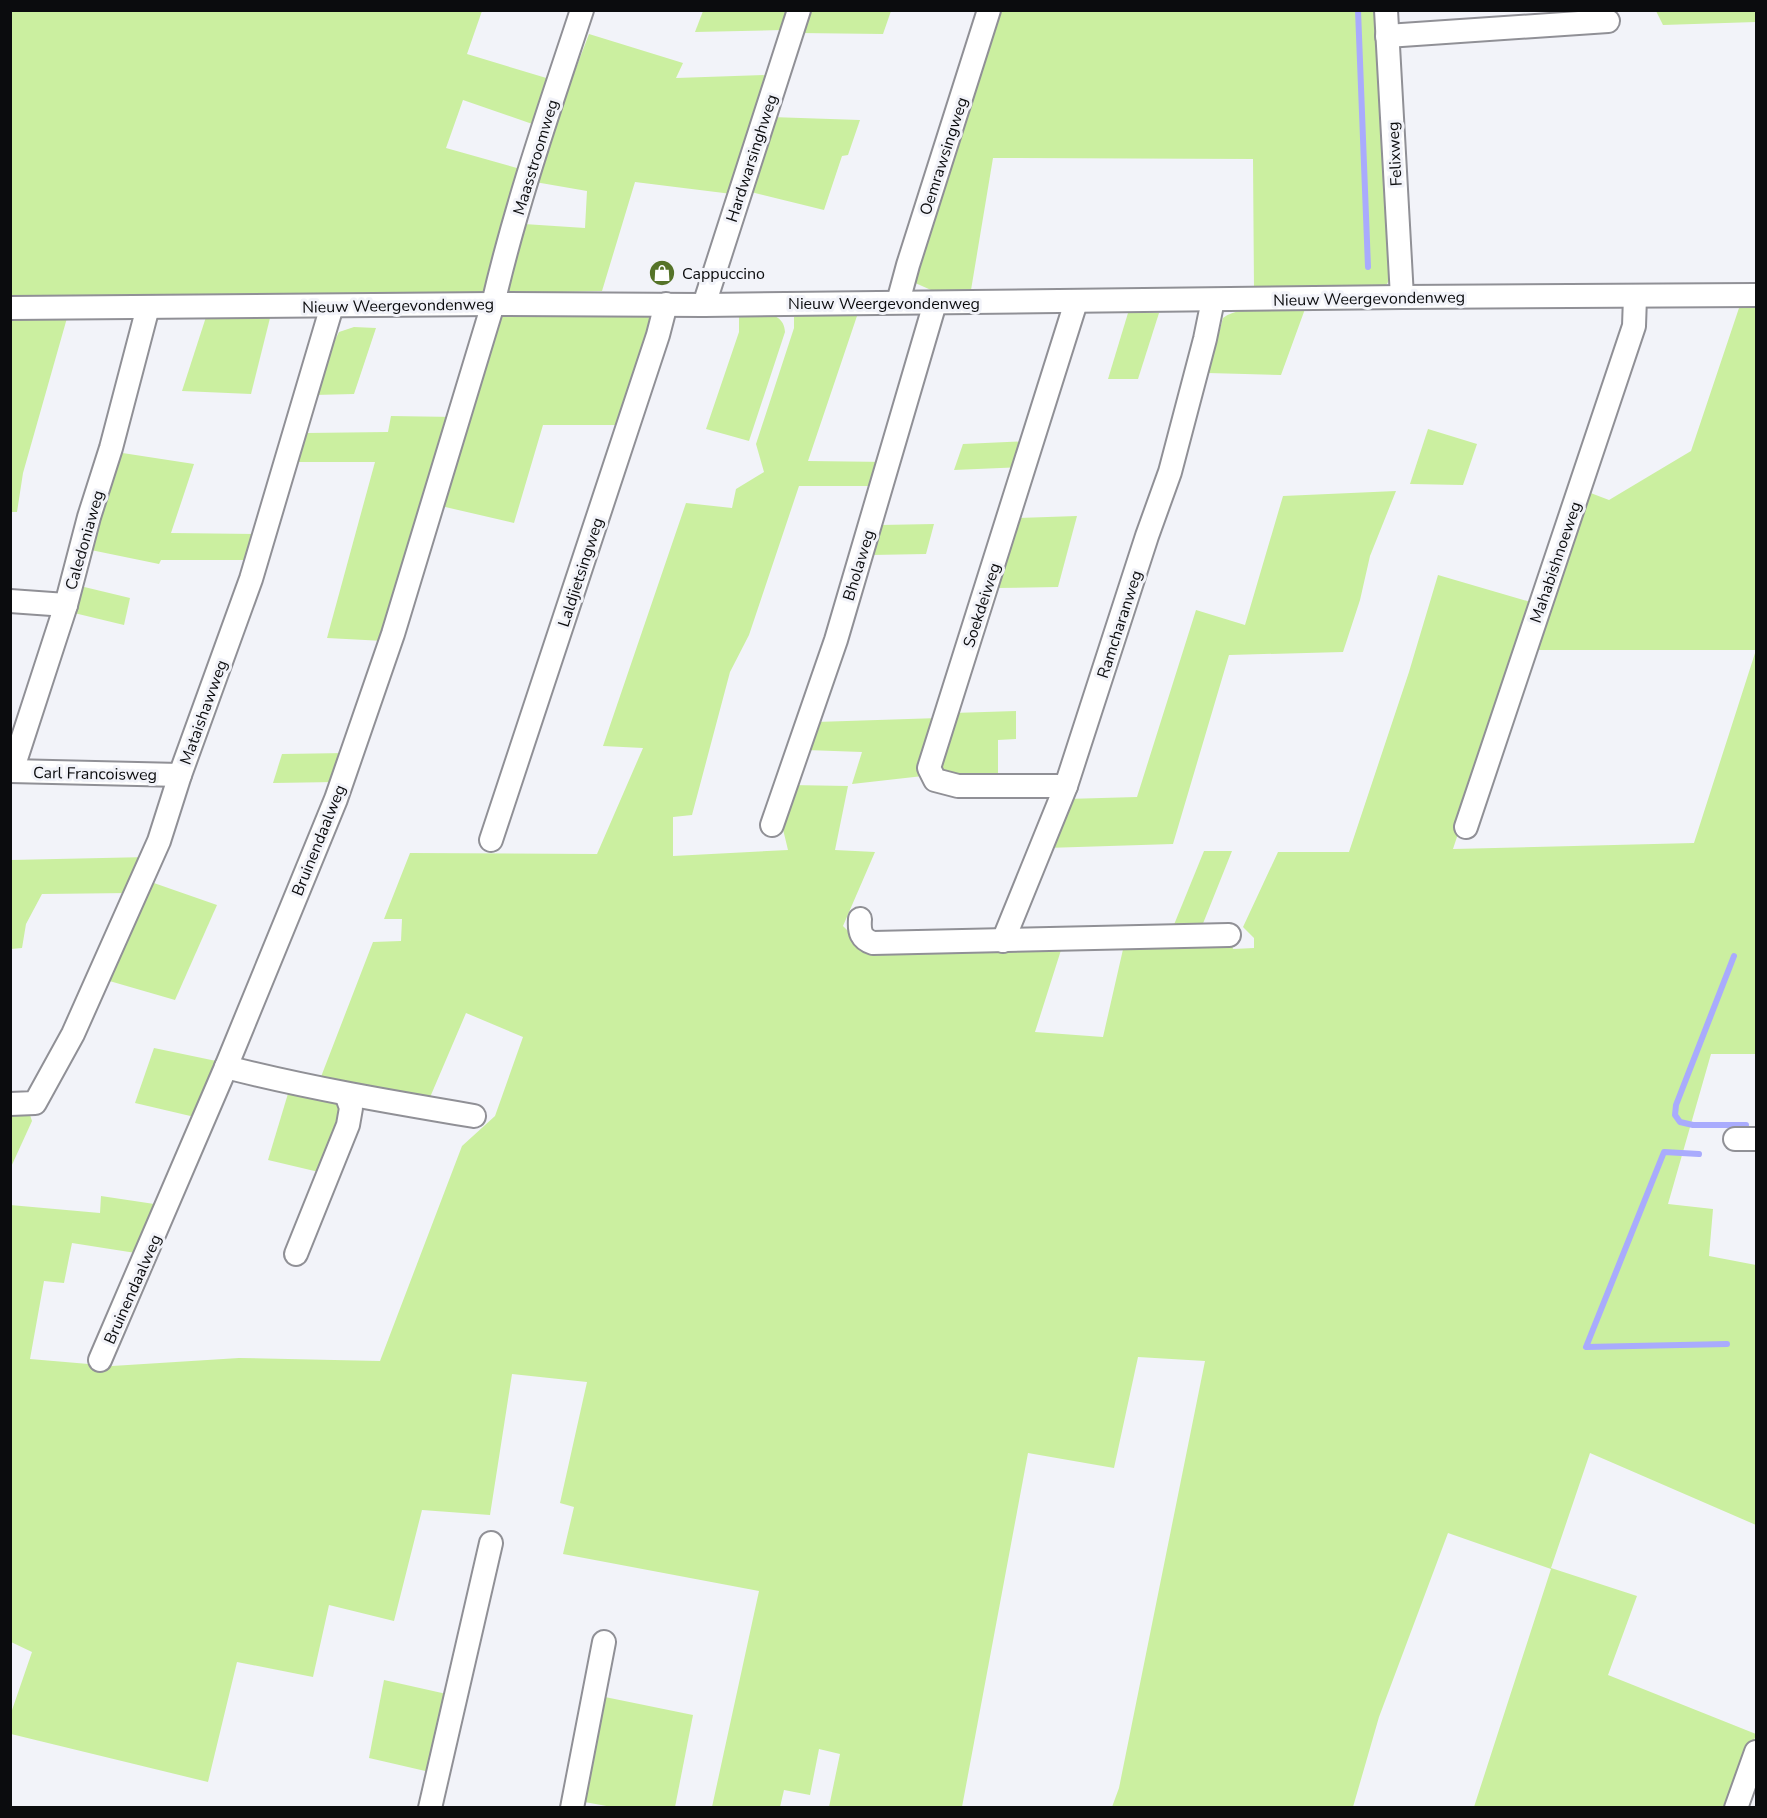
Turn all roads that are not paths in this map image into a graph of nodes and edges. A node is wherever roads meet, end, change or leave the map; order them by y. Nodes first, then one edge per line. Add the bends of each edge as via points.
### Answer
1 (582, 10) edge
2 (799, 10) edge
3 (989, 10) edge
4 (1386, 10) edge
5 (1608, 21) dead end
6 (1387, 36) junction
7 (1756, 295) edge
8 (1402, 297) junction
9 (1635, 297) junction
10 (1213, 300) junction
11 (898, 302) junction
12 (1076, 302) junction
13 (935, 303) junction
14 (493, 304) junction
15 (666, 304) junction
16 (704, 305) junction
17 (332, 306) junction
18 (148, 307) junction
19 (10, 308) edge
20 (10, 601) edge
21 (66, 604) junction
22 (11, 771) edge
23 (180, 775) junction
24 (1066, 786) junction
25 (771, 825) dead end
26 (1466, 827) dead end
27 (491, 840) dead end
28 (860, 920) dead end
29 (1229, 935) dead end
30 (1003, 941) junction
31 (226, 1067) junction
32 (346, 1094) junction
33 (10, 1104) edge
34 (474, 1116) dead end
35 (296, 1254) dead end
36 (100, 1360) dead end
37 (492, 1543) dead end
38 (604, 1642) dead end
39 (1756, 1752) edge
40 (429, 1808) edge
41 (572, 1808) edge
42 (1736, 1808) edge

1 - 14 street, Maasstroomweg
2 - 16 street, Hardwarsinghweg
3 - 11 street, Oemrawsingweg
4 - 6 street, Felixweg
5 - 6 street
6 - 8 street, Felixweg
7 - 9 street, Nieuw Weergevondenweg
8 - 9 street, Nieuw Weergevondenweg
8 - 10 street, Nieuw Weergevondenweg
9 - 26 street, Mahabishnoeweg via 1634,326
10 - 12 street, Nieuw Weergevondenweg
10 - 24 street, Ramcharanweg via 1170,472
11 - 13 street, Nieuw Weergevondenweg
11 - 16 street, Nieuw Weergevondenweg
12 - 13 street, Nieuw Weergevondenweg
12 - 24 street, Soekdeiweg via 929,768 935,780 958,786
13 - 25 street, Bholaweg via 836,640
14 - 15 street, Nieuw Weergevondenweg
14 - 17 street, Nieuw Weergevondenweg
14 - 31 street, Bruinendaalweg via 393,634 340,788
15 - 16 street, Nieuw Weergevondenweg
15 - 27 street, Laldjietsingweg
17 - 18 street, Nieuw Weergevondenweg
17 - 23 street, Mataishawweg via 251,579
18 - 19 street, Nieuw Weergevondenweg
18 - 21 street, Caledoniaweg
20 - 21 street
21 - 22 street, Caledoniaweg
22 - 23 street, Carl Francoisweg
23 - 33 street, Mataishawweg via 159,841 73,1034 35,1103
24 - 30 street, Ramcharanweg
28 - 30 street via 862,936 873,943
29 - 30 street
31 - 32 street
31 - 36 street, Bruinendaalweg
32 - 34 street
32 - 35 street via 351,1108 348,1125
37 - 40 street
38 - 41 street
39 - 42 street

